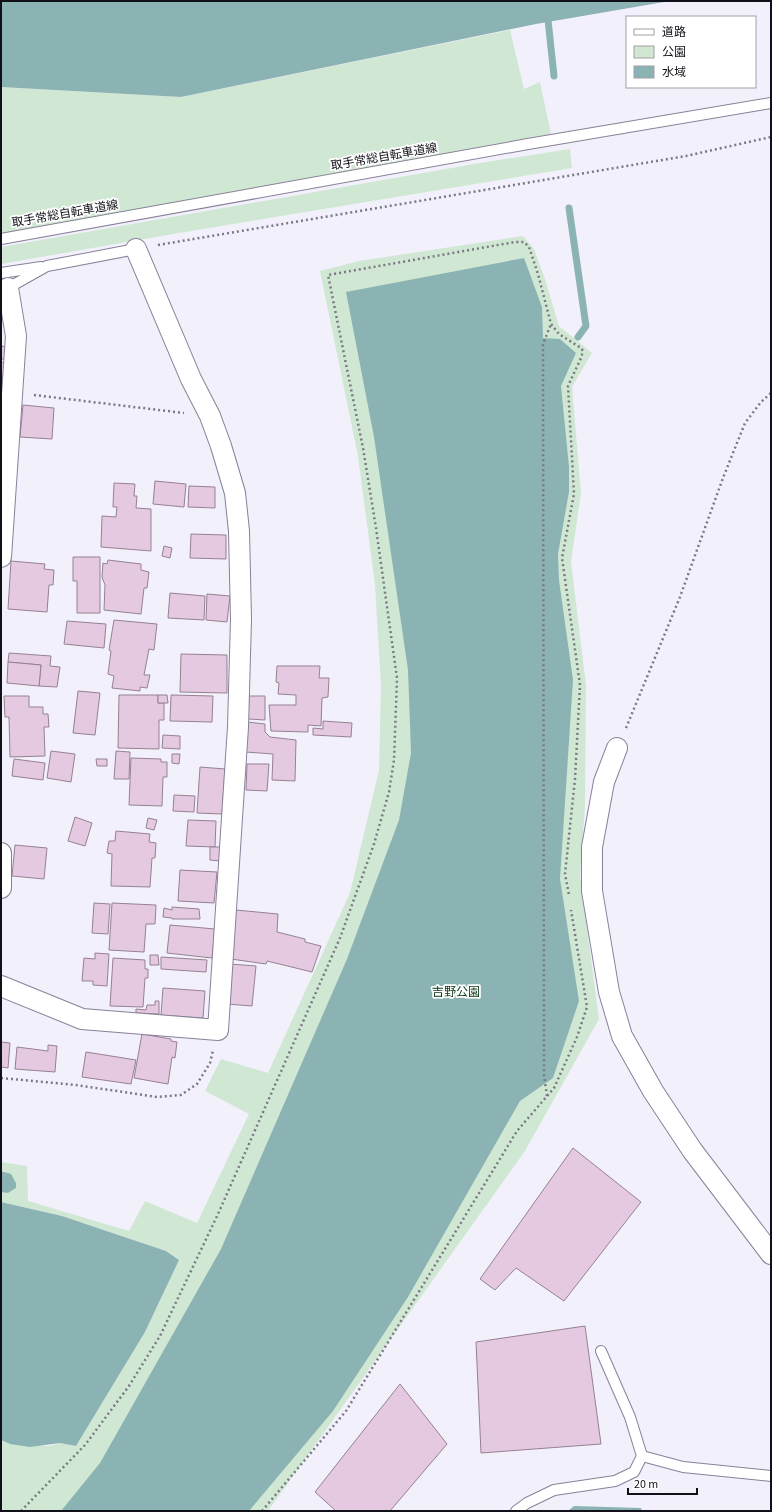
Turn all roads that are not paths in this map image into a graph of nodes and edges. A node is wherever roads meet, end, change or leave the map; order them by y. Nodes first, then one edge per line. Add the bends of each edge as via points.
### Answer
1 (771, 103) edge
2 (1, 238) edge
3 (136, 249) joint
4 (47, 266) junction
5 (3, 283) edge
6 (6, 392) edge
7 (1, 557) edge
8 (618, 748) road end
9 (1, 853) edge
10 (1, 888) edge
11 (1, 986) edge
12 (771, 1254) edge
13 (601, 1351) dead end
14 (642, 1456) junction
15 (771, 1476) edge
16 (516, 1511) edge

1 - 2 lane, 取手常総自転車道線
3 - 4 lane
3 - 11 street via 221,446 235,493 239,531 238,727 218,1030 82,1019
4 - 5 lane
4 - 5 lane
5 - 6 street via 16,336
6 - 7 street
8 - 12 street via 604,782 592,847 592,891 609,992 622,1036 652,1091 692,1150
9 - 10 street
13 - 14 lane via 630,1417
14 - 15 lane via 683,1467
14 - 16 lane via 634,1472 615,1481 554,1490

